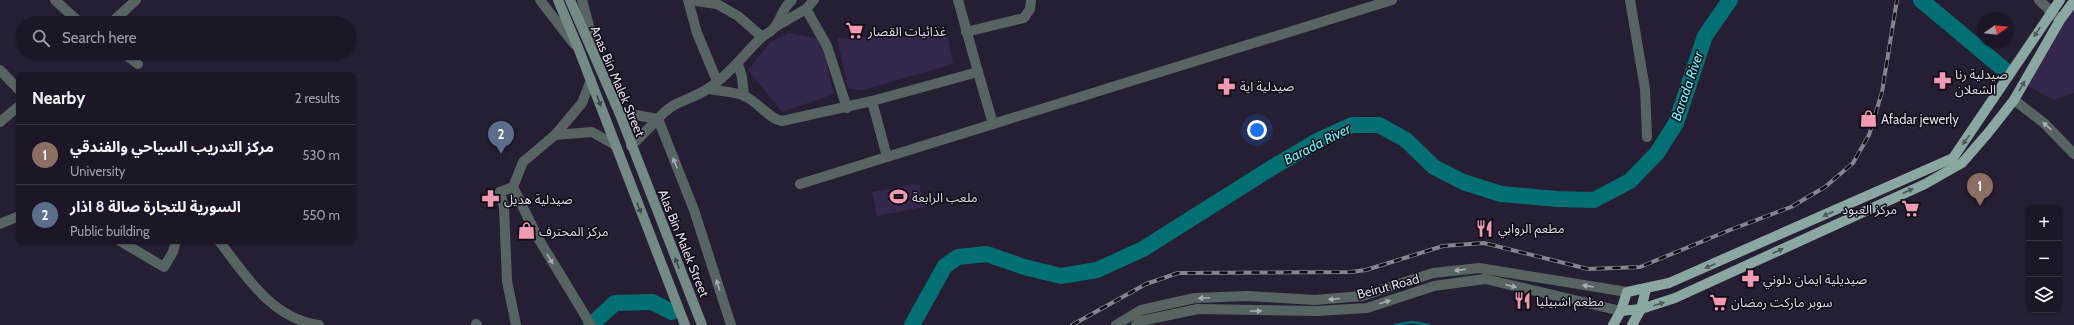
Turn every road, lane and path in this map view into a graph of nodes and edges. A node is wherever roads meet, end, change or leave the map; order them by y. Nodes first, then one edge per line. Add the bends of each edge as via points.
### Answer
1 (55, 0) edge
2 (136, 0) edge
3 (540, 0) edge
4 (558, 0) edge
5 (570, 0) edge
6 (578, 0) edge
7 (582, 0) edge
8 (688, 0) edge
9 (792, 0) edge
10 (814, 0) edge
11 (958, 0) edge
12 (1031, 0) edge
13 (1392, 0) edge
14 (1630, 0) edge
15 (2039, 0) edge
16 (2060, 0) edge
17 (2074, 1) edge
18 (806, 9) junction
19 (2050, 12) junction
20 (72, 16) edge
21 (119, 16) edge
22 (586, 19) junction
23 (2060, 20) junction
24 (775, 28) junction
25 (966, 32) junction
26 (762, 37) junction
27 (579, 50) junction
28 (133, 60) edge
29 (138, 64) dead end
30 (738, 64) junction
31 (0, 70) edge
32 (978, 72) junction
33 (604, 77) junction
34 (591, 80) junction
35 (717, 81) junction
36 (16, 87) edge
37 (709, 88) junction
38 (744, 96) junction
39 (2014, 100) junction
40 (872, 102) junction
41 (847, 108) junction
42 (16, 109) edge
43 (619, 112) junction
44 (658, 119) junction
45 (0, 122) edge
46 (994, 124) junction
47 (555, 135) junction
48 (1647, 137) dead end
49 (615, 144) junction
50 (631, 146) junction
51 (2074, 154) edge
52 (886, 157) junction
53 (642, 171) joint
54 (800, 184) dead end
55 (513, 187) junction
56 (16, 217) edge
57 (0, 224) edge
58 (125, 244) edge
59 (175, 244) edge
60 (221, 244) edge
61 (1646, 289) junction
62 (1627, 292) junction
63 (1641, 309) junction
64 (1621, 311) junction
65 (1140, 324) edge
66 (320, 325) edge
67 (516, 325) edge
68 (591, 325) edge
69 (685, 325) edge
70 (702, 325) edge
71 (731, 325) edge
72 (1116, 325) edge
73 (1613, 325) edge
74 (1632, 325) edge

1 - 20 street
2 - 21 street
3 - 27 street
4 - 27 main road, Anas Bin Malek Street
5 - 33 main road, Anas Bin Malek Street
6 - 22 street
7 - 22 street
8 - 26 street via 717,4 738,16
8 - 35 street via 697,33
9 - 24 street via 780,14
10 - 18 street
11 - 25 street
12 - 25 street via 1030,9 1024,18
13 - 46 street
14 - 48 street via 1646,89
15 - 19 street
16 - 19 main road
17 - 23 main road
18 - 24 street
18 - 41 street via 827,46
19 - 23 street
19 -> 61 main road via 1953,158 1669,284
22 - 33 street
39 -> 23 main road
24 - 26 street
25 - 32 street
26 - 30 street
27 - 34 main road, Anas Bin Malek Street
28 - 29 street
30 - 35 street
30 - 38 street
31 - 36 street
32 - 40 street
32 - 46 street
33 - 43 main road, Anas Bin Malek Street
34 - 47 street via 582,103
34 -> 49 main road, Anas Bin Malek Street
35 - 37 street
37 - 38 street
37 - 44 street via 673,104
38 - 41 street via 782,121
51 -> 39 street via 2044,123
63 -> 39 main road via 1675,298 1925,184 1962,163
40 - 41 street
40 - 52 street
42 - 45 street
43 - 44 street
43 - 50 main road, Anas Bin Malek Street
44 - 50 street
71 -> 44 street via 694,210
46 - 52 street
47 - 49 street via 592,132
47 - 55 street via 523,162
49 -> 69 main road, Anas Bin Malek Street
50 - 53 main road, Anas Bin Malek Street
52 - 54 street
70 -> 53 main road, Alas Bin Malek Street
55 - 67 street via 500,192 504,207 508,281
55 -> 68 street via 538,238
56 - 57 street
58 - 59 street via 164,267
60 - 66 street via 267,300 297,321
61 - 62 main road
61 - 63 main road
62 - 64 main road
62 -> 72 street via 1479,268 1433,273 1362,296 1316,300 1248,296 1196,298 1141,310
63 - 64 main road
63 - 74 main road
65 -> 64 street, Beirut Road via 1198,309 1317,311 1367,308 1434,286 1485,279
64 - 73 main road

